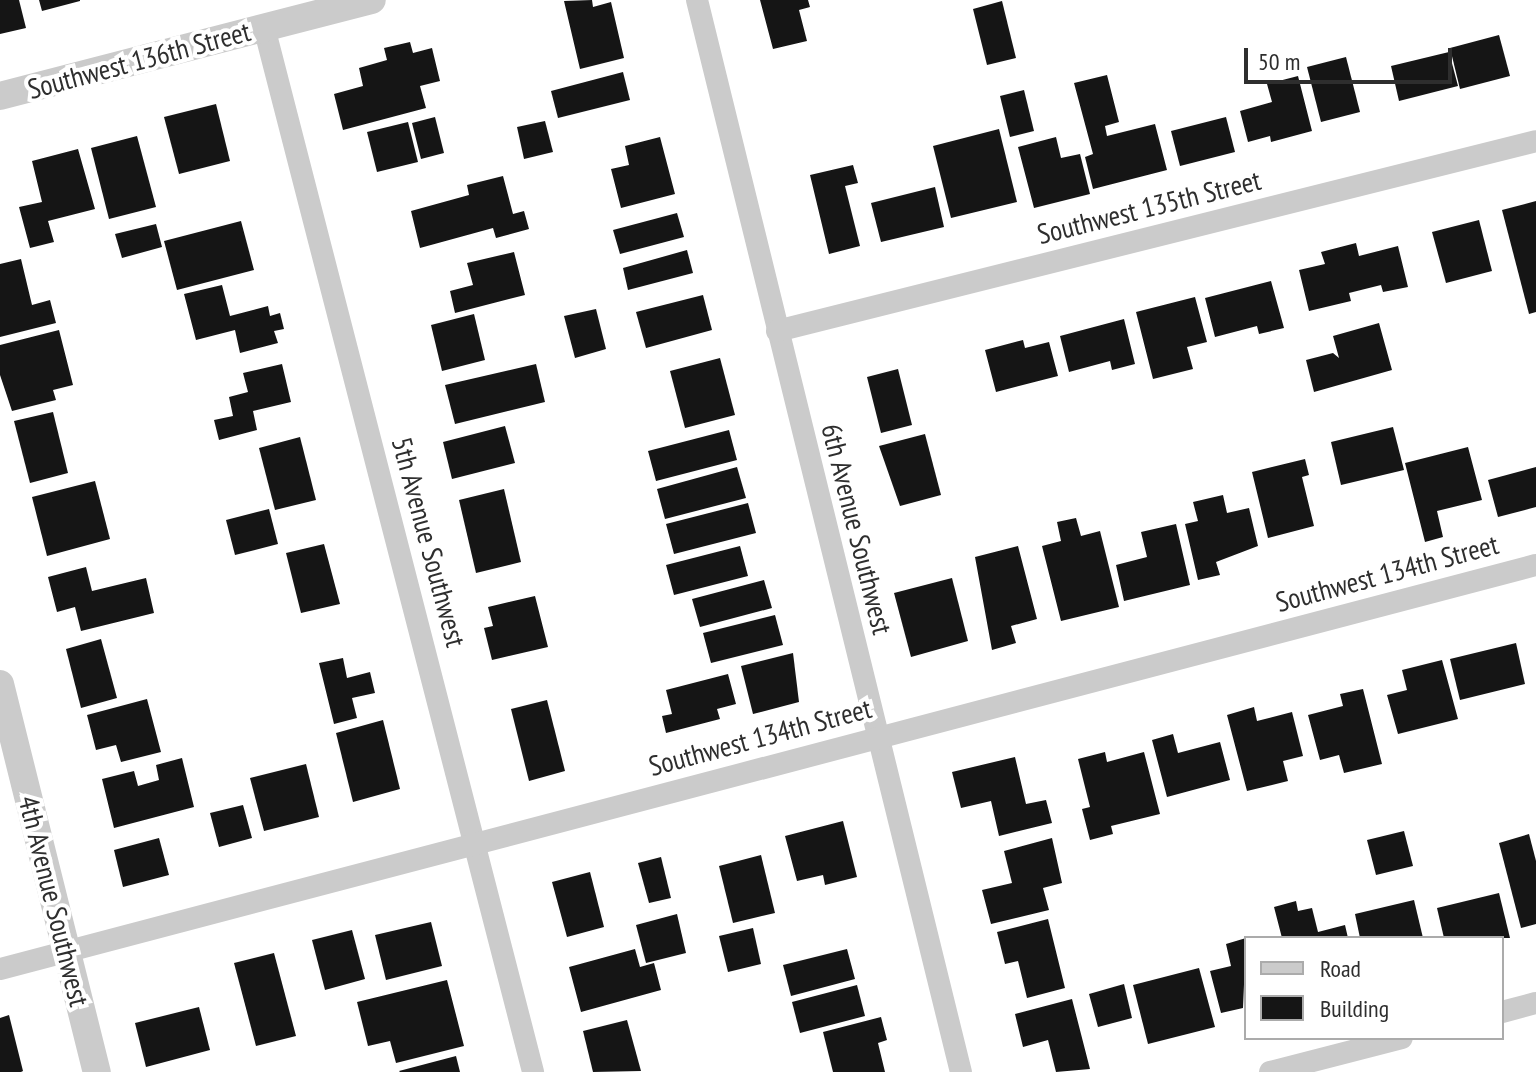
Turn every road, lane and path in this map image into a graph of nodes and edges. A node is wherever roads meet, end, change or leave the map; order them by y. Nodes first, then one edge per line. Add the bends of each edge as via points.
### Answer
1 (372, 0) edge
2 (697, 0) edge
3 (264, 27) junction
4 (0, 96) edge
5 (1536, 141) edge
6 (777, 331) junction
7 (1536, 565) edge
8 (0, 684) edge
9 (878, 737) junction
10 (476, 844) junction
11 (67, 951) junction
12 (0, 969) edge
13 (1536, 1003) edge
14 (1504, 1011) edge
15 (1394, 1040) edge
16 (97, 1072) edge
17 (533, 1072) edge
18 (961, 1072) edge
19 (1270, 1072) edge

1 - 3 street, Southwest 136th Street
2 - 6 street, 6th Avenue Southwest
3 - 4 street, Southwest 136th Street
3 - 10 street, 5th Avenue Southwest
5 - 6 street, Southwest 135th Street
6 - 9 street, 6th Avenue Southwest
7 - 9 street, Southwest 134th Street
8 - 11 street, 4th Avenue Southwest
9 - 10 street, Southwest 134th Street
9 - 18 street, 6th Avenue Southwest
10 - 11 street, Southwest 134th Street
10 - 17 street, 5th Avenue Southwest
11 - 12 street, Southwest 134th Street
11 - 16 street, 4th Avenue Southwest
13 - 14 street
15 - 19 street

